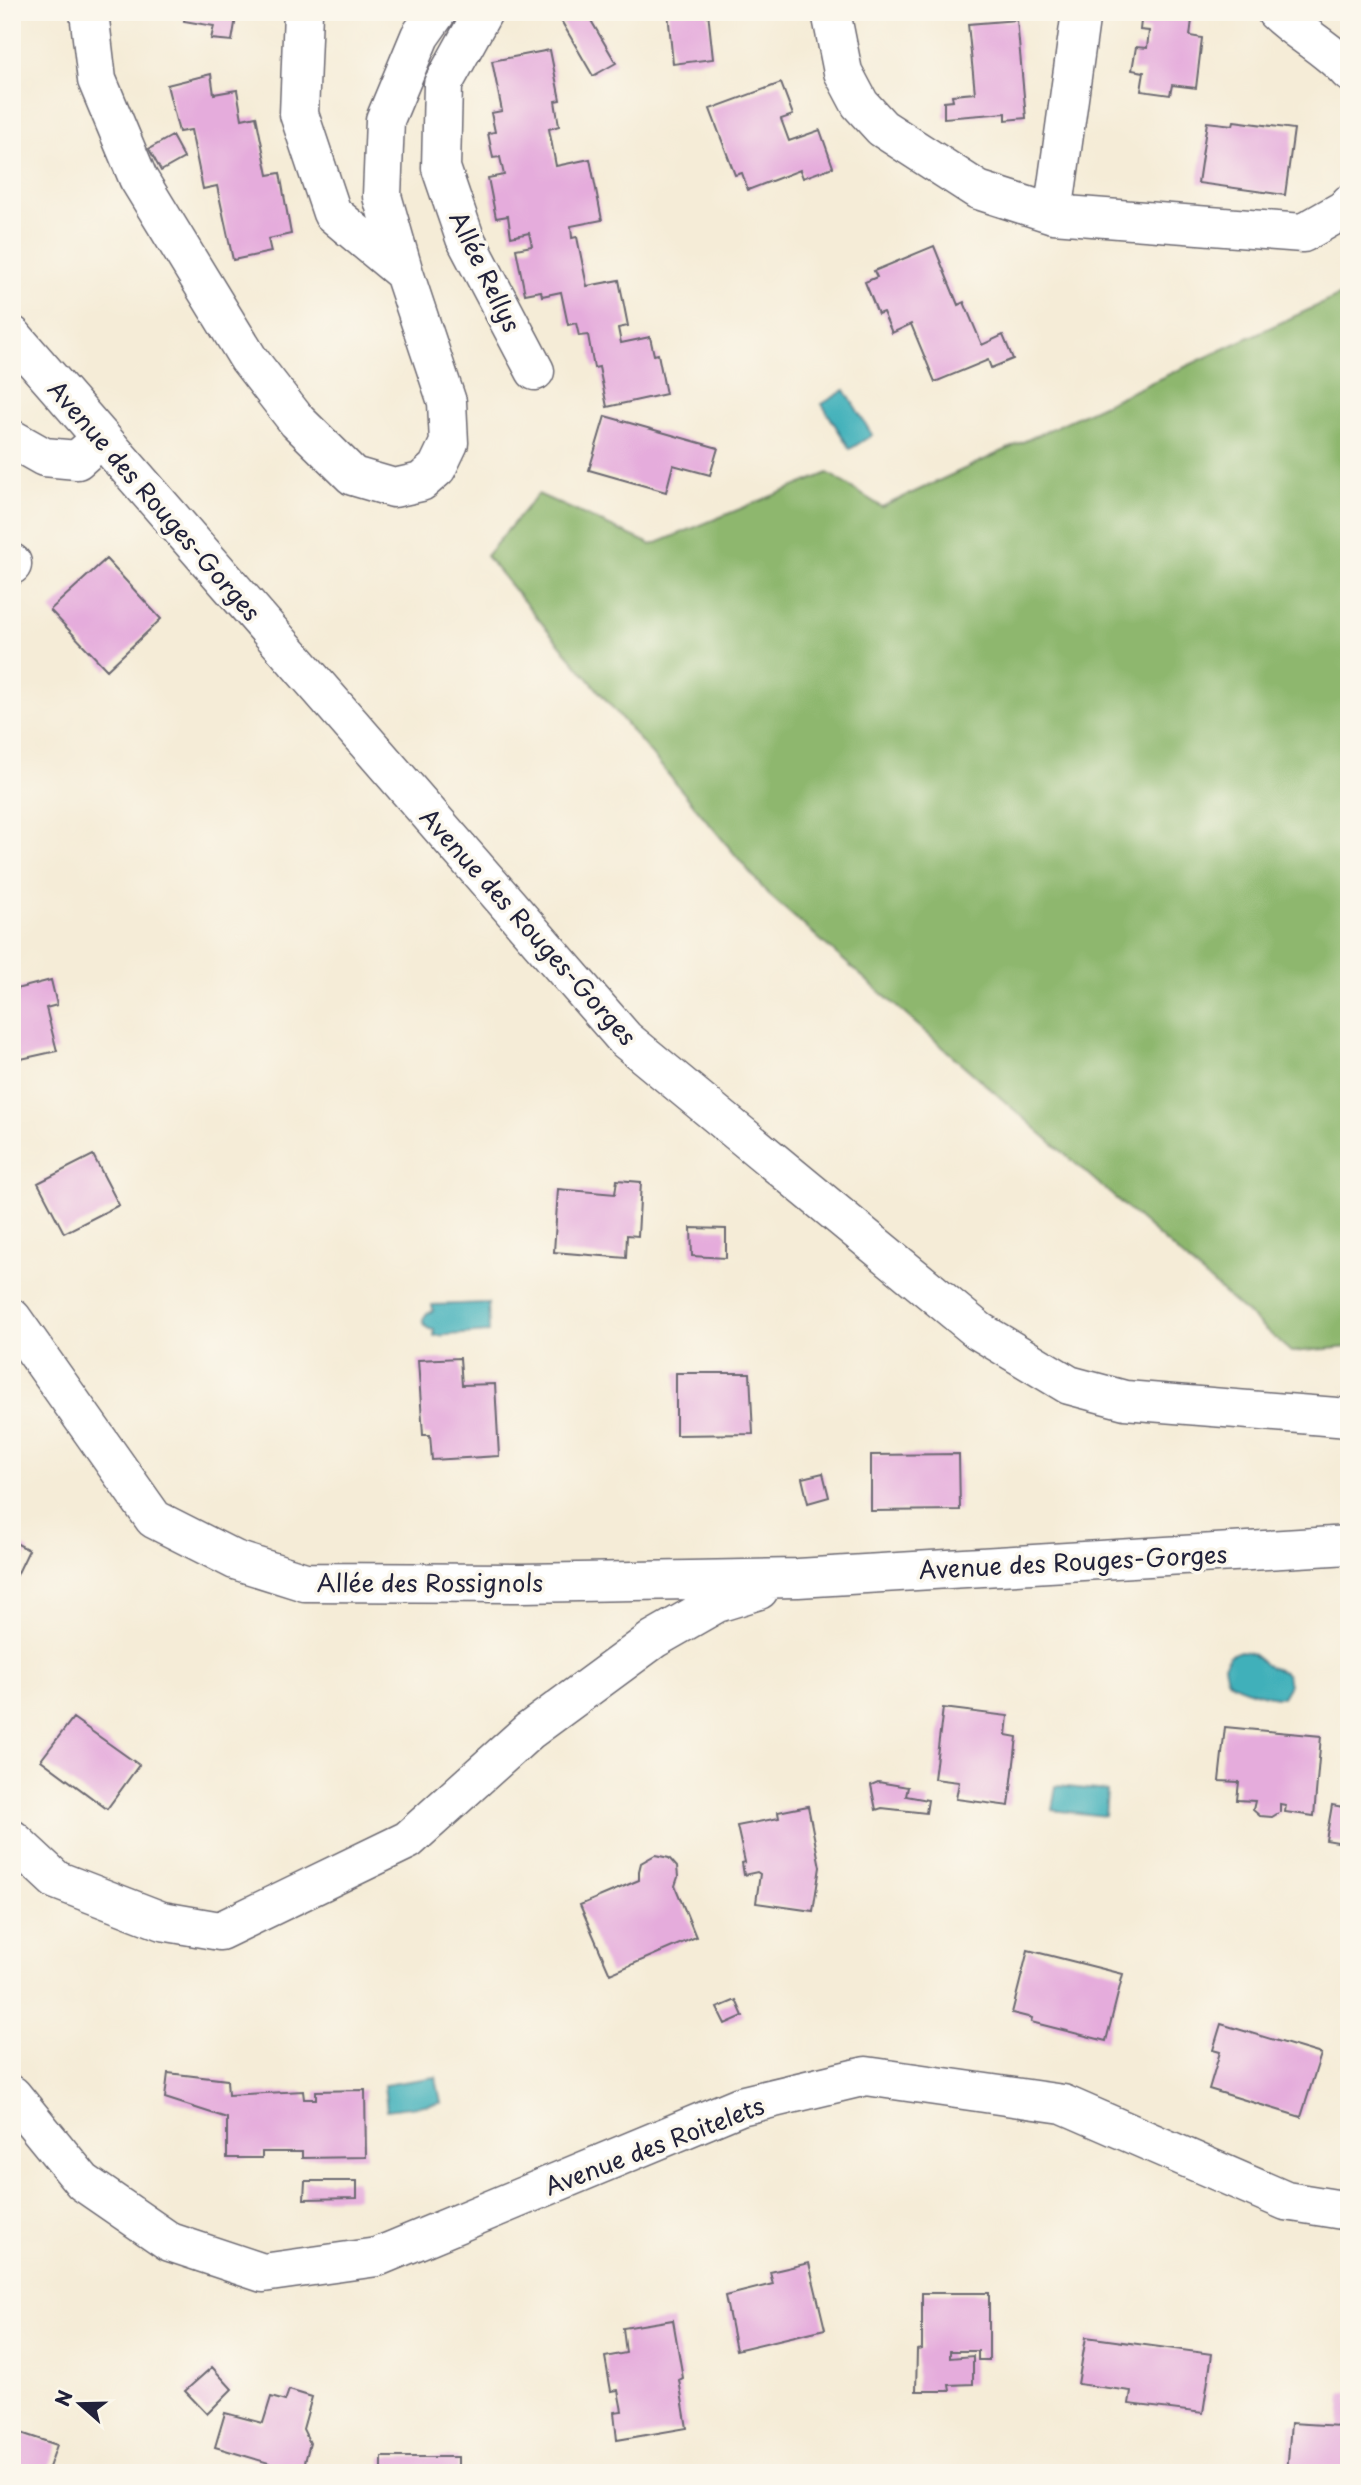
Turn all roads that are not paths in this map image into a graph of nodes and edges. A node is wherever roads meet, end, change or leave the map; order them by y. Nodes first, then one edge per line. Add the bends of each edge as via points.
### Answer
1 (89, 12) edge
2 (303, 12) edge
3 (437, 12) edge
4 (483, 12) edge
5 (831, 12) edge
6 (1081, 12) edge
7 (1276, 12) edge
8 (1349, 72) edge
9 (1349, 204) edge
10 (1054, 214) junction
11 (404, 273) junction
12 (12, 335) edge
13 (535, 371) dead end
14 (102, 438) junction
15 (12, 439) edge
16 (12, 1318) edge
17 (1349, 1418) edge
18 (1349, 1545) edge
19 (798, 1578) junction
20 (12, 1839) edge
21 (12, 2095) edge
22 (1349, 2211) edge

1 - 11 street via 97,80 138,178 248,358 297,421 352,476 394,488 421,482 438,468 449,443 447,402
2 - 11 street via 299,114 332,213
3 - 11 street via 420,36 385,120 382,196
4 - 13 street, Allée Rellys via 443,84 441,168 465,237
5 - 10 street via 843,72 860,104 882,128 978,190
6 - 10 street
7 - 8 street
9 - 10 street via 1303,233
12 - 14 street, Avenue des Rouges-Gorges
14 - 15 street via 77,460 44,457
14 - 17 street, Avenue des Rouges-Gorges via 625,1039 979,1332 1069,1385 1125,1400
16 - 19 street, Allée des Rossignols via 155,1519 235,1560 305,1582
18 - 19 street, Avenue des Rouges-Gorges
19 - 20 street via 717,1603 654,1639 529,1731 408,1840 220,1931 162,1922 56,1880
21 - 22 street, Avenue des Roitelets via 83,2182 170,2242 263,2273 377,2257 740,2106 866,2076 1063,2104 1286,2201

